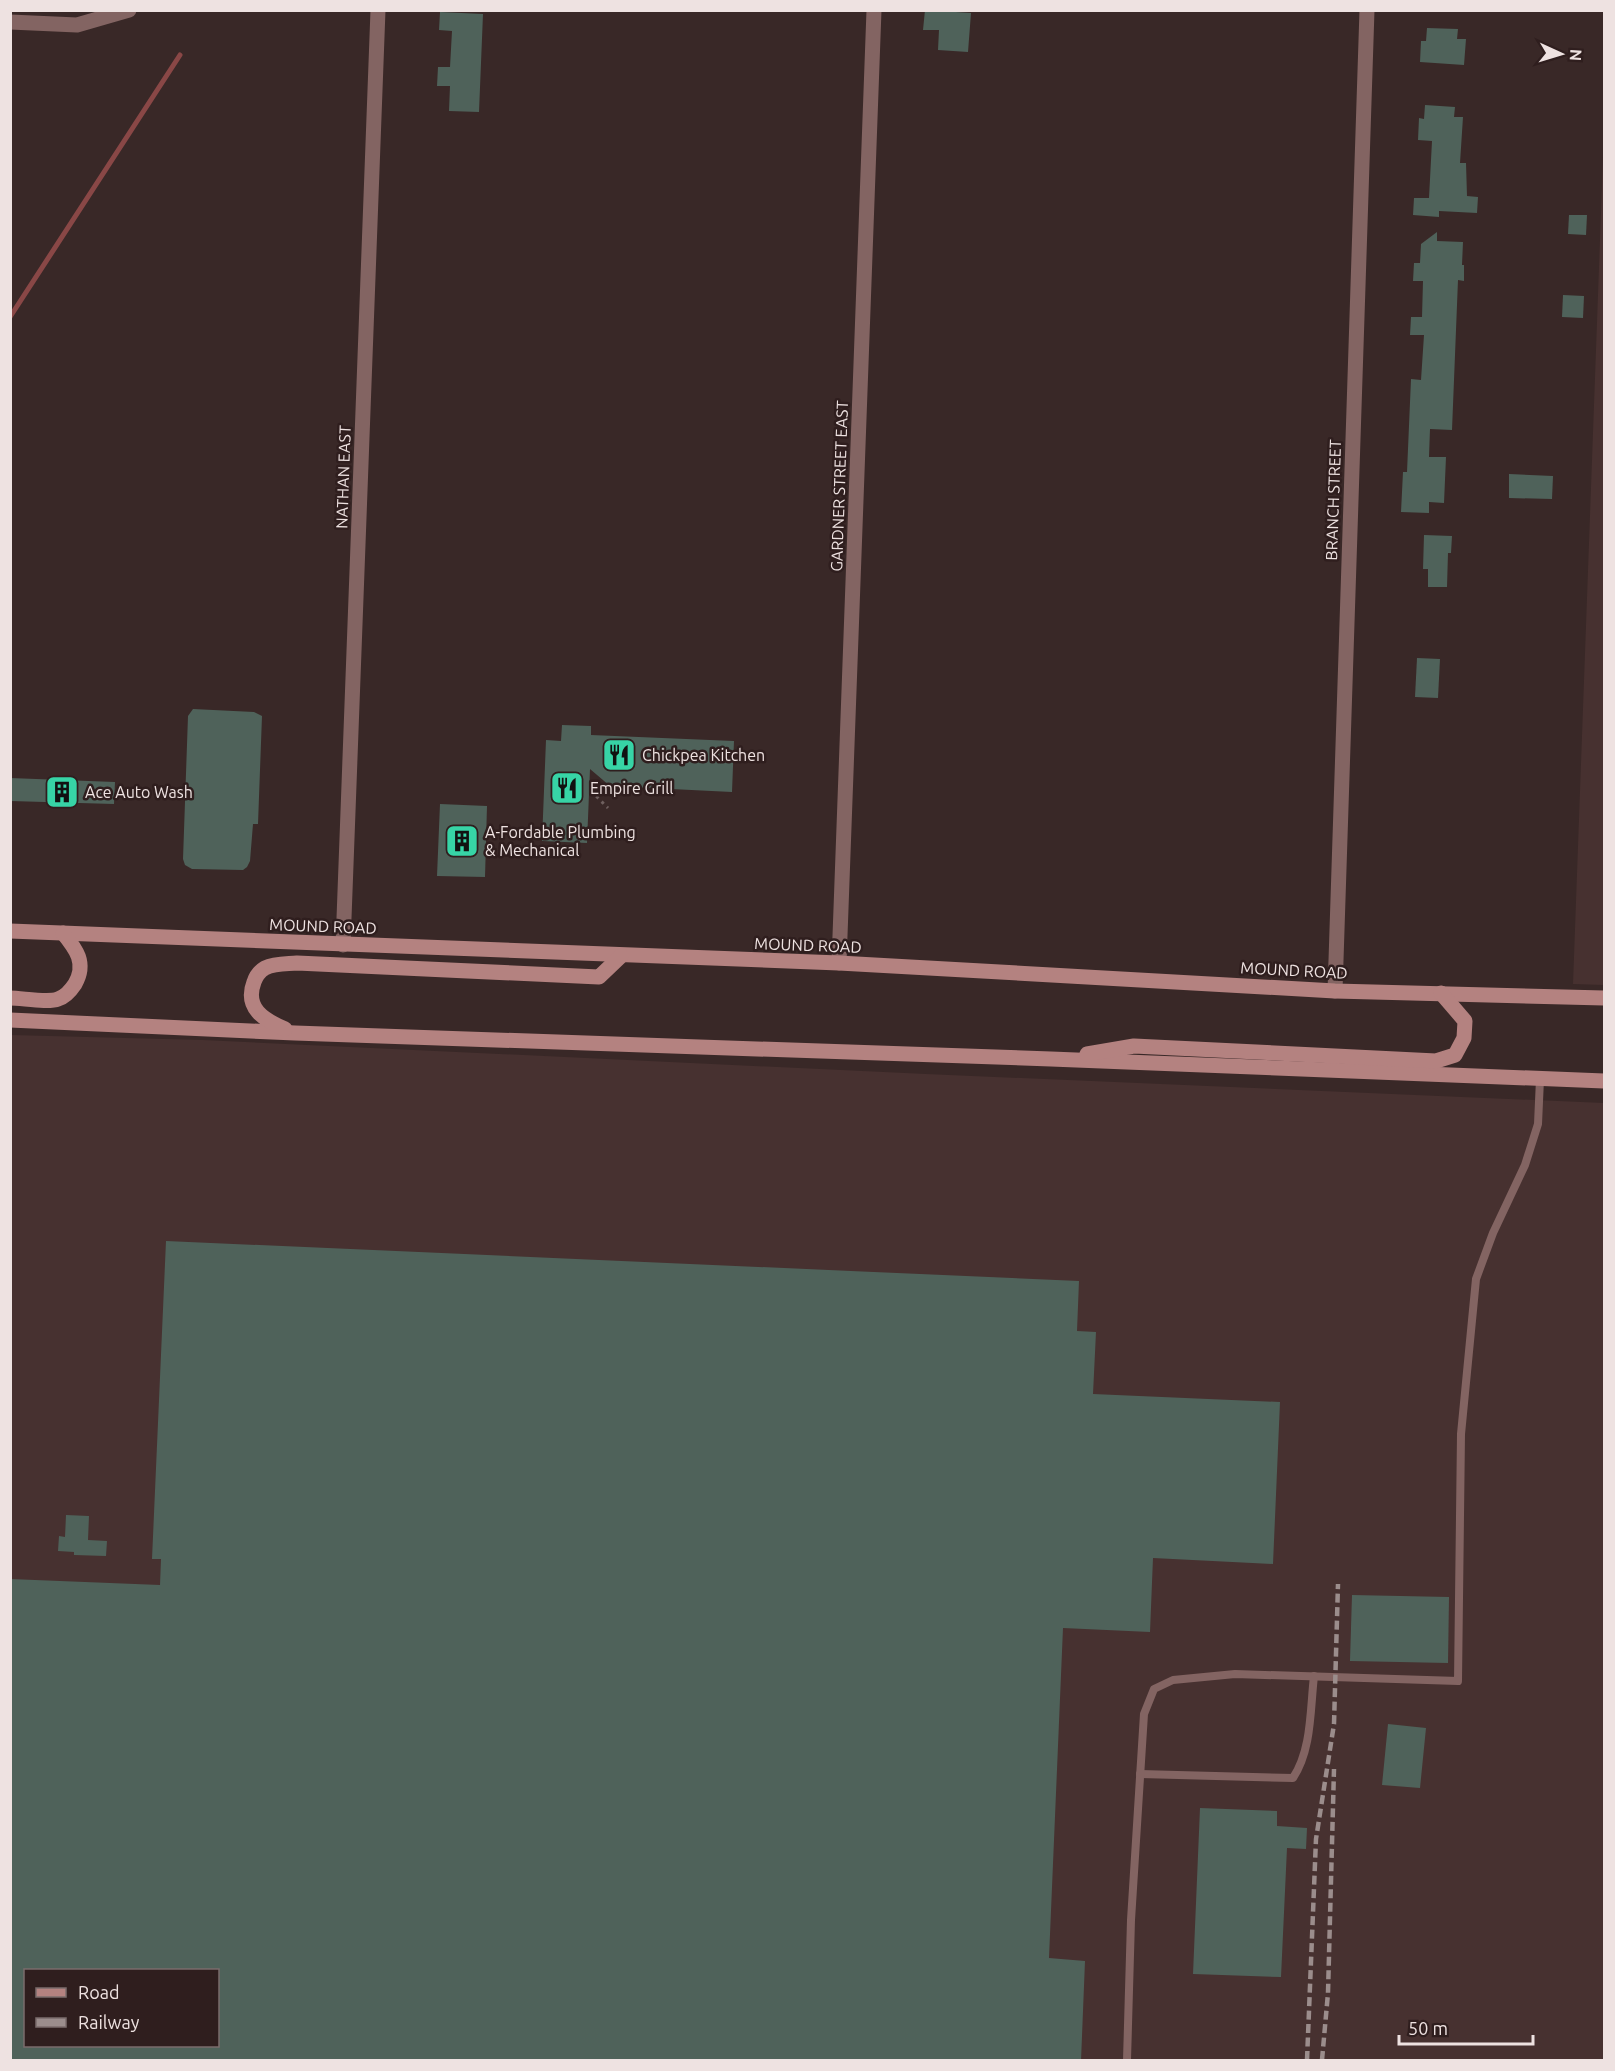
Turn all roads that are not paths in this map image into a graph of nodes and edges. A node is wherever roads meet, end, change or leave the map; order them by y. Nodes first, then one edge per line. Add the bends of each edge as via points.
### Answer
1 (129, 10) edge
2 (378, 10) edge
3 (874, 10) edge
4 (1367, 10) edge
5 (10, 22) edge
6 (12, 931) edge
7 (63, 933) junction
8 (343, 945) junction
9 (621, 956) junction
10 (839, 963) junction
11 (1335, 991) junction
12 (1441, 993) junction
13 (10, 998) edge
14 (1605, 998) edge
15 (10, 1020) edge
16 (295, 1033) junction
17 (1051, 1059) junction
18 (1540, 1079) junction
19 (1605, 1082) edge
20 (1314, 1676) junction
21 (1140, 1774) junction
22 (1127, 2061) edge

1 - 5 street via 76,25
2 - 8 street, NATHAN EAST
3 - 10 street, GARDNER STREET EAST
4 - 11 street, BRANCH STREET
6 - 7 main road, MOUND ROAD
7 - 8 main road, MOUND ROAD
7 - 13 main road via 81,961 80,975 69,993 56,1000
8 - 9 main road, MOUND ROAD
9 - 10 main road, MOUND ROAD
9 - 16 main road via 599,977 276,964 256,976 251,1003 267,1022
10 - 11 main road, MOUND ROAD
11 - 12 main road, MOUND ROAD
12 - 14 main road, MOUND ROAD
12 - 17 main road via 1465,1021 1464,1038 1455,1055 1436,1061 1134,1046
15 - 16 main road
16 - 17 main road
17 - 18 main road
18 - 19 main road
18 - 20 lane via 1538,1124 1525,1165 1492,1233 1476,1279 1461,1434 1458,1681
20 - 21 lane via 1235,1674 1173,1680 1154,1689 1144,1714
20 - 21 lane via 1307,1741 1293,1778
21 - 22 lane

